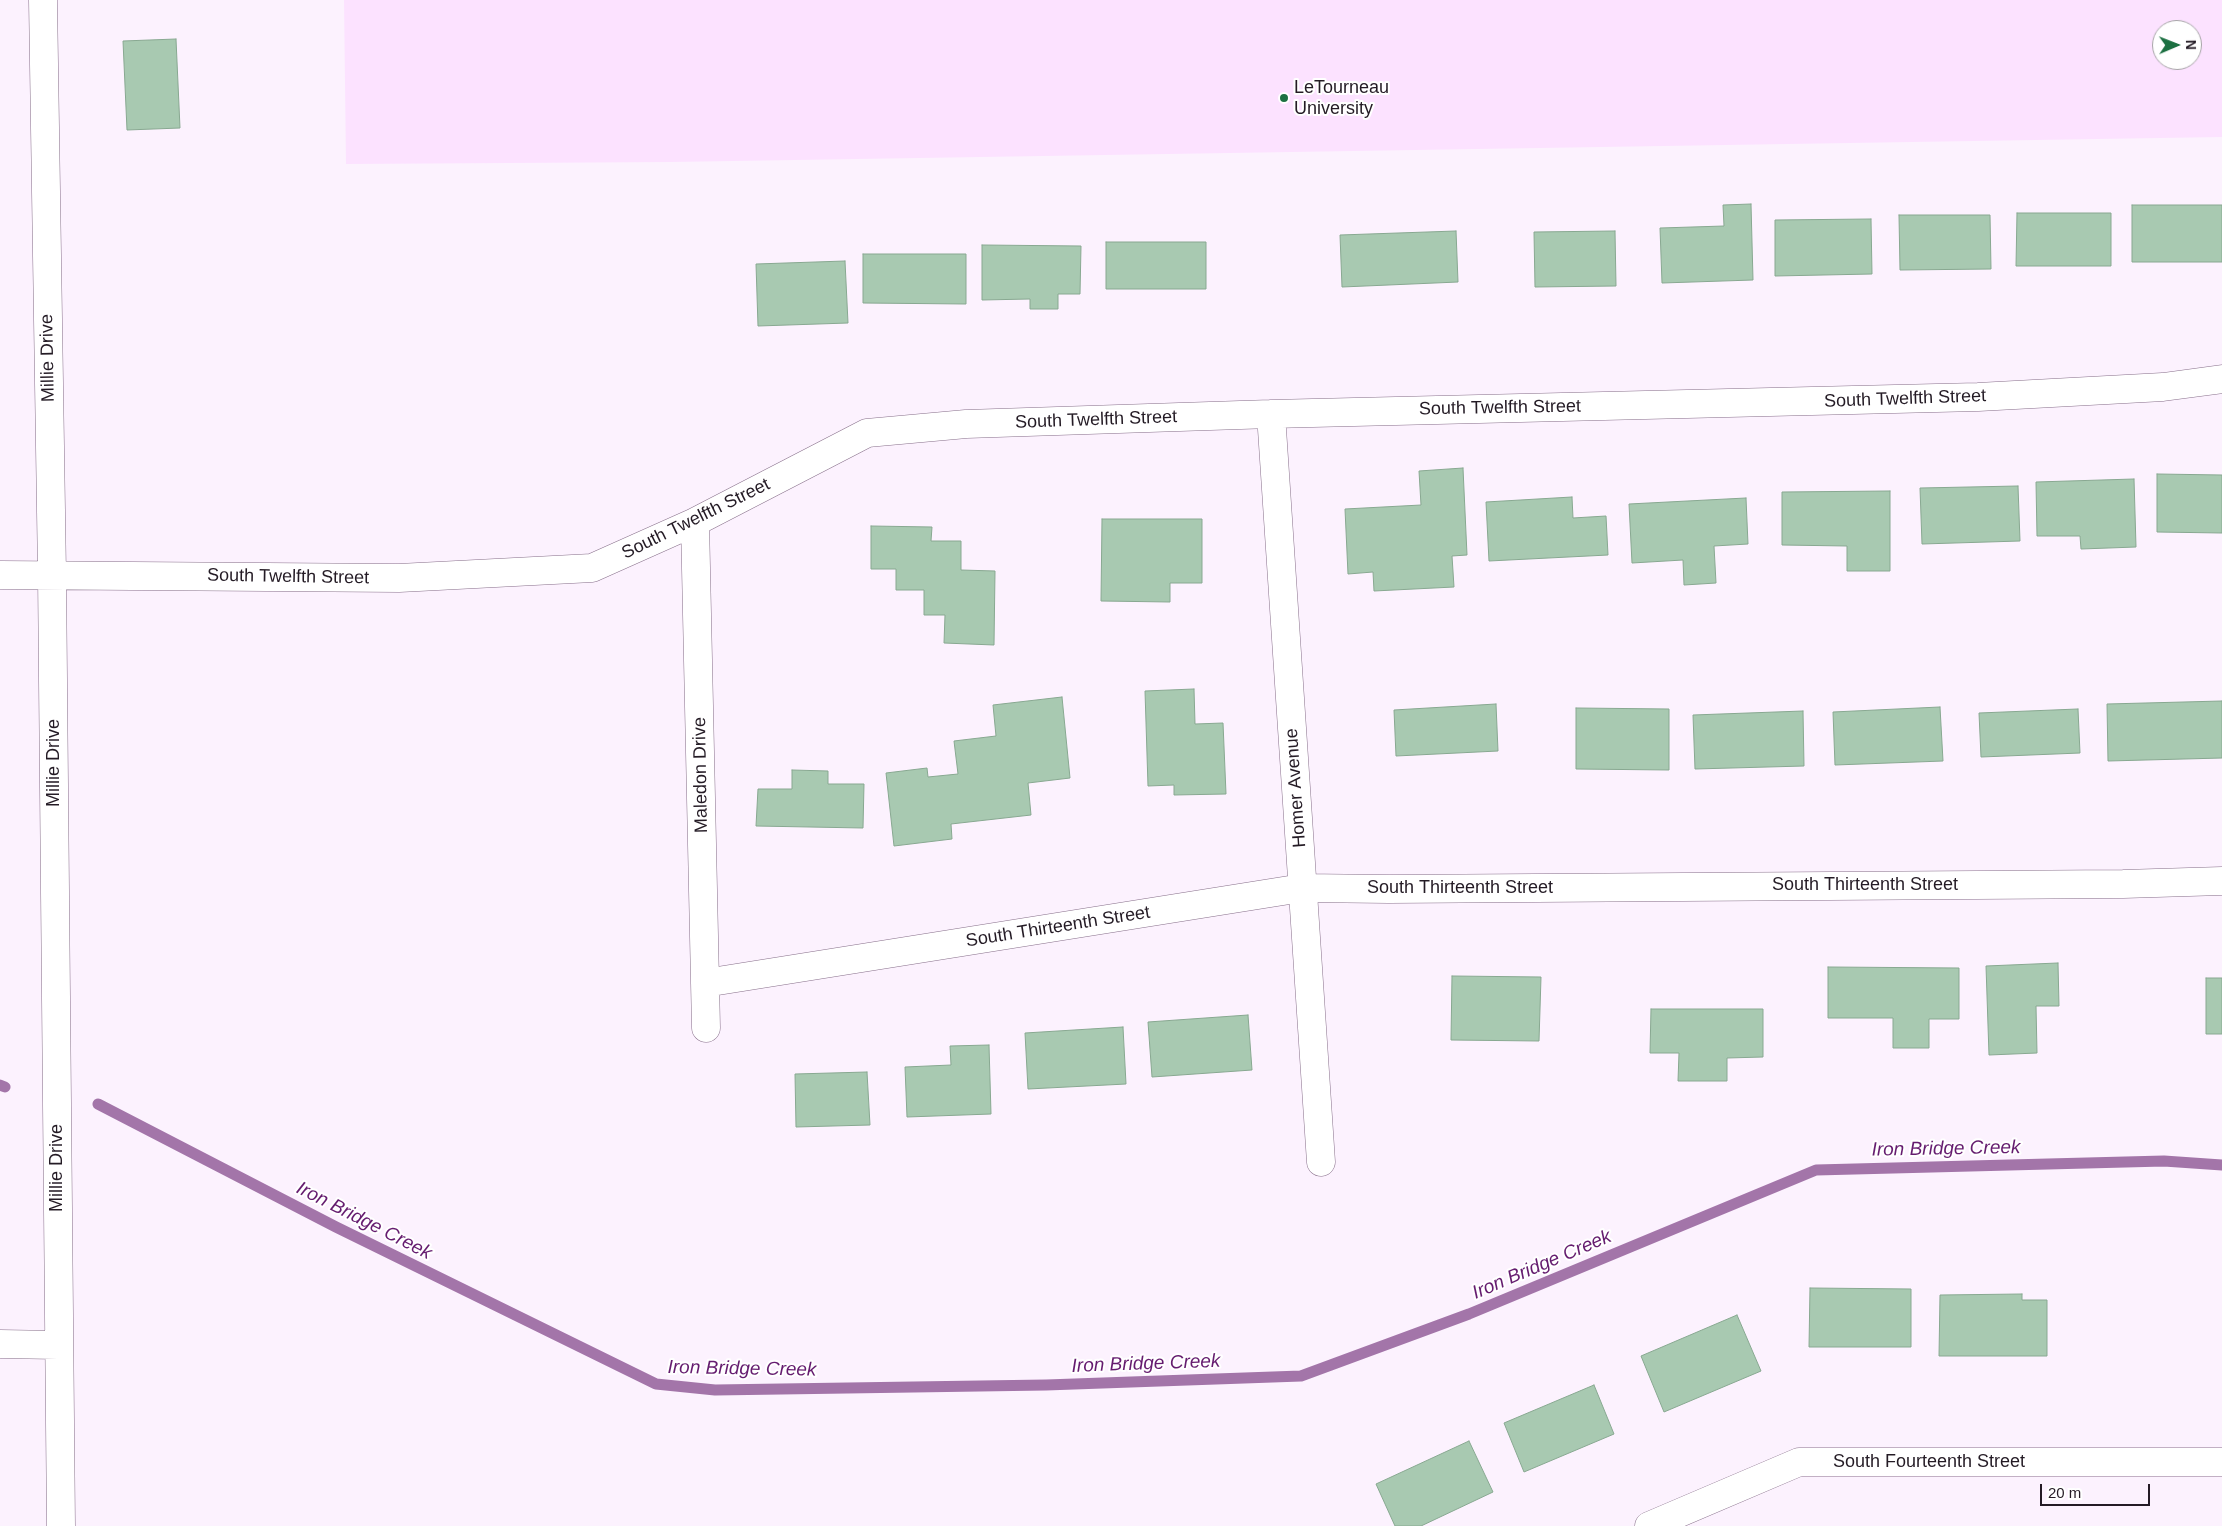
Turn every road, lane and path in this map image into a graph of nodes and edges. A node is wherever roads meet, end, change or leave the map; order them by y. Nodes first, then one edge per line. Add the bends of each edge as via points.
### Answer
1 (43, 0) edge
2 (2222, 379) edge
3 (1271, 414) junction
4 (695, 522) junction
5 (52, 574) junction
6 (0, 575) edge
7 (2222, 881) edge
8 (1302, 888) junction
9 (705, 983) junction
10 (706, 1028) dead end
11 (1321, 1162) dead end
12 (0, 1344) edge
13 (58, 1345) junction
14 (2222, 1462) edge
15 (1695, 1517) edge
16 (61, 1526) edge
17 (1649, 1526) edge

1 - 5 street, Millie Drive
2 - 3 street, South Twelfth Street via 2163,387 1978,397
3 - 4 street, South Twelfth Street via 966,424 867,433
3 - 8 street, Homer Avenue
4 - 5 street, South Twelfth Street via 592,568 399,578
4 - 9 street, Maledon Drive
5 - 6 street, South Twelfth Street
5 - 13 street, Millie Drive
7 - 8 street, South Thirteenth Street
8 - 9 street, South Thirteenth Street
8 - 11 street, Homer Avenue
9 - 10 street, Maledon Drive
12 - 13 street
13 - 16 street, Millie Drive
14 - 15 street, South Fourteenth Street via 1799,1462
15 - 17 street, South Fourteenth Street

